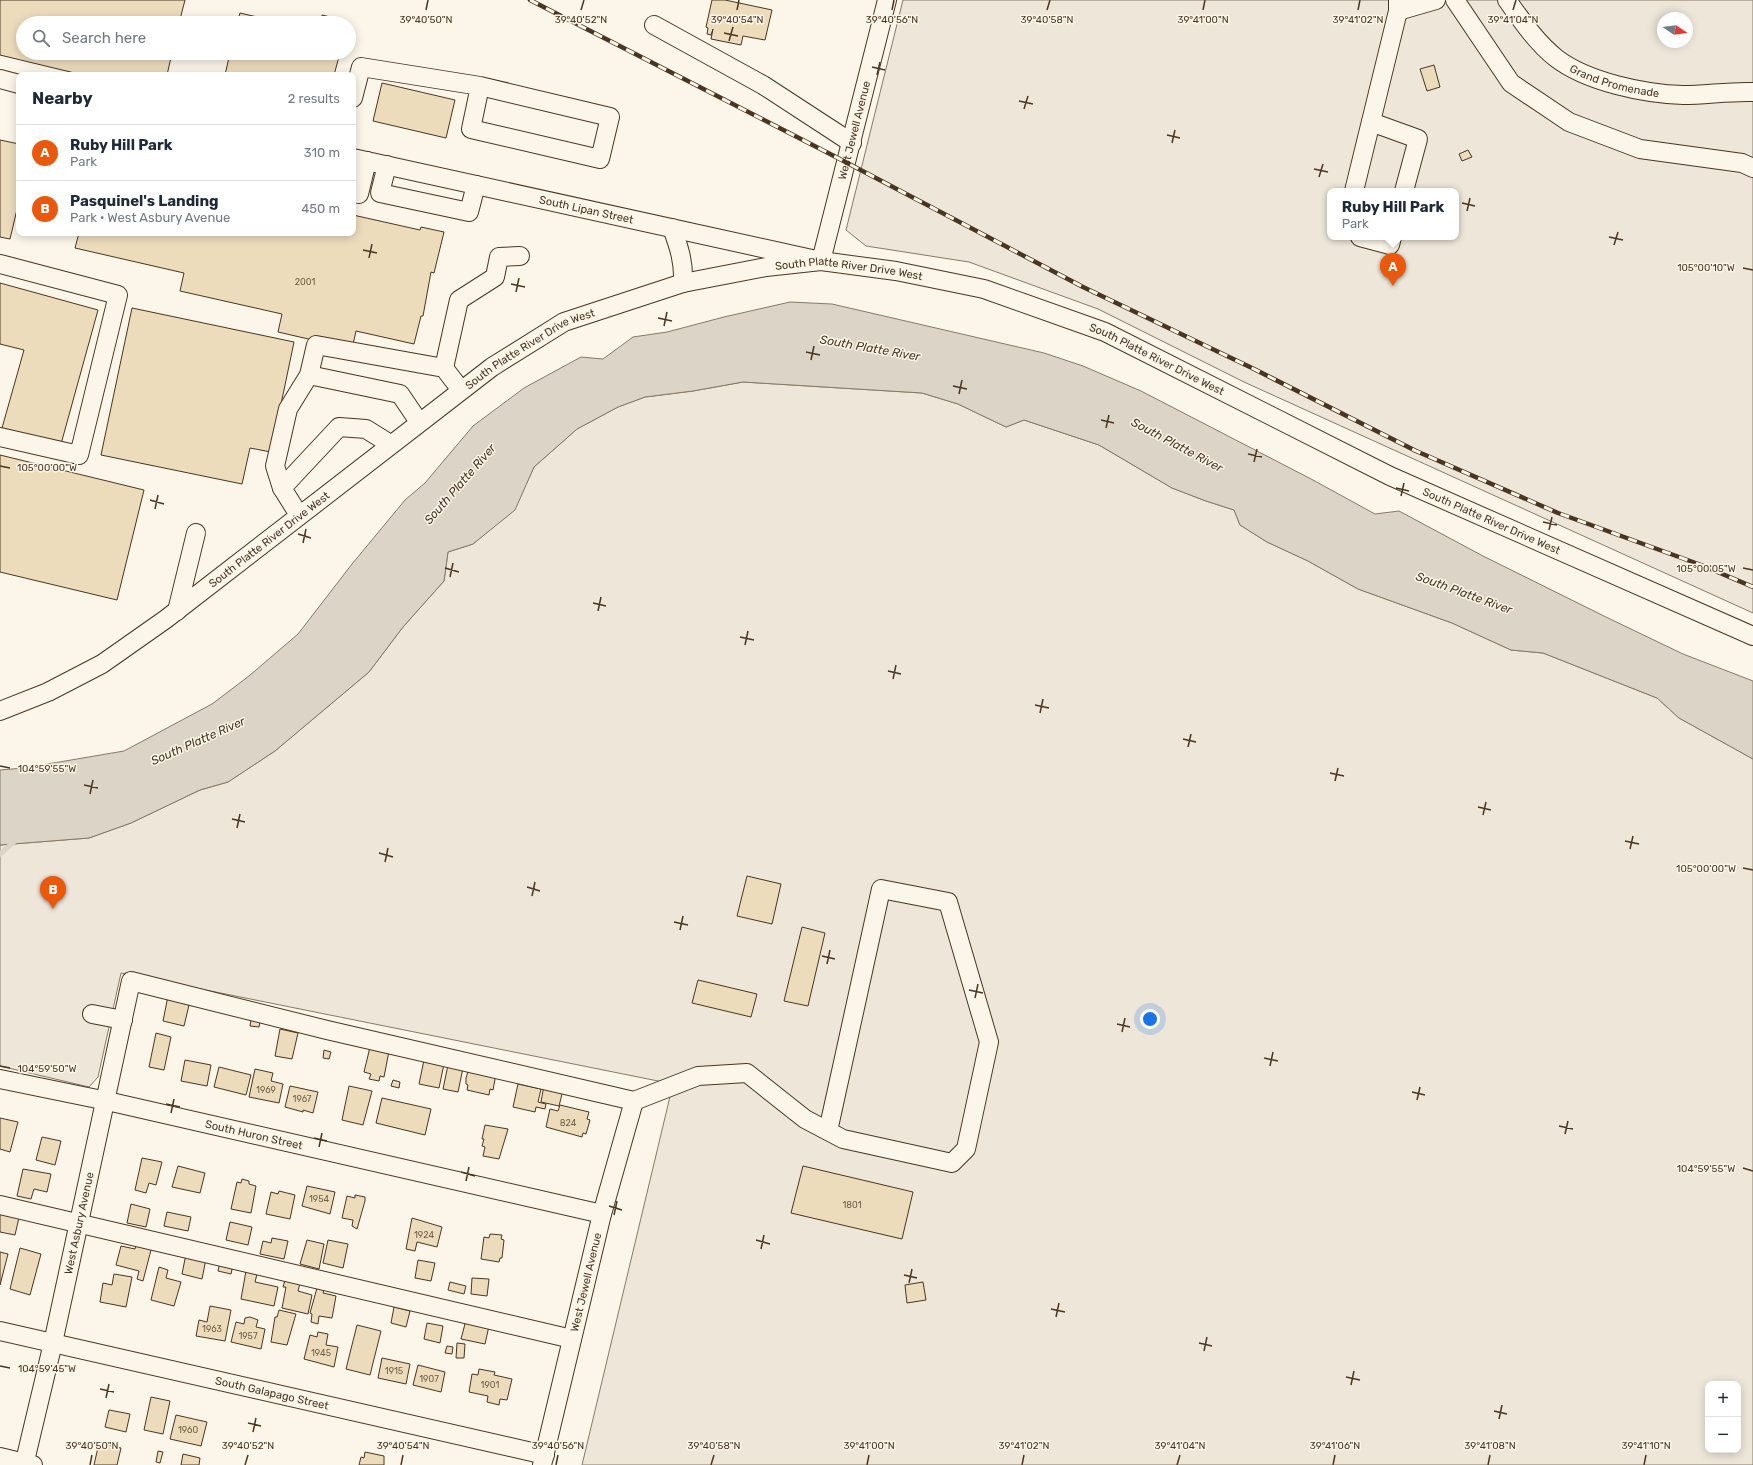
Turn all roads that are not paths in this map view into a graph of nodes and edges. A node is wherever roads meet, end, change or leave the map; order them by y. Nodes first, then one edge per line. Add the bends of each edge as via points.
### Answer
1 (888, 0) edge
2 (1436, 0) edge
3 (1455, 0) edge
4 (1507, 0) edge
5 (1398, 5) edge
6 (654, 25) dead end
7 (0, 79) edge
8 (16, 83) edge
9 (356, 86) edge
10 (480, 86) junction
11 (1753, 92) edge
12 (1370, 122) junction
13 (852, 143) junction
14 (360, 159) edge
15 (387, 165) junction
16 (1753, 168) edge
17 (476, 185) junction
18 (1355, 188) edge
19 (1405, 188) edge
20 (356, 194) edge
21 (672, 228) junction
22 (1371, 240) edge
23 (1391, 240) edge
24 (520, 256) dead end
25 (821, 261) junction
26 (0, 264) edge
27 (683, 283) junction
28 (444, 368) junction
29 (309, 375) junction
30 (461, 390) junction
31 (419, 422) junction
32 (0, 437) edge
33 (390, 444) junction
34 (282, 488) junction
35 (299, 515) junction
36 (196, 533) dead end
37 (177, 611) junction
38 (1753, 636) edge
39 (0, 711) edge
40 (92, 1014) dead end
41 (123, 1020) junction
42 (0, 1079) edge
43 (107, 1101) junction
44 (634, 1101) junction
45 (828, 1131) junction
46 (0, 1205) edge
47 (602, 1214) junction
48 (80, 1223) junction
49 (0, 1331) edge
50 (572, 1339) junction
51 (53, 1343) junction
52 (0, 1457) edge
53 (544, 1460) edge
54 (27, 1464) edge

1 - 13 street, West Jewell Avenue
2 - 5 street
3 - 16 street via 1510,84 1569,122 1640,149 1742,163
4 - 11 street, Grand Promenade via 1530,32 1556,58 1584,74 1651,92 1683,95
5 - 12 street
6 - 13 street via 763,85
7 - 8 street
9 - 10 street via 361,67
10 - 10 street via 470,130 600,159 610,117
12 - 18 street
12 - 19 street via 1418,140
13 - 25 street, West Jewell Avenue
14 - 15 street, South Lipan Street
14 - 20 street via 359,194
15 - 17 street, South Lipan Street
15 - 17 street via 380,193 469,212
17 - 21 street, South Lipan Street
21 - 25 street, South Lipan Street
21 - 27 street via 682,256
22 - 23 street via 1390,245
24 - 28 street via 499,257 495,277 459,300
25 - 27 street, South Platte River Drive West via 766,267
25 - 38 street, South Platte River Drive West via 896,271 984,290 1105,332 1390,476
26 - 32 street via 118,295 79,455
27 - 30 street, South Platte River Drive West via 564,322 492,367
28 - 29 street via 316,345
28 - 30 street
29 - 31 street via 400,394
29 - 34 street via 288,409 275,466
30 - 31 street, South Platte River Drive West
31 - 33 street, South Platte River Drive West
33 - 34 street via 366,429 339,427
33 - 35 street, South Platte River Drive West
34 - 35 street
35 - 37 street, South Platte River Drive West
36 - 37 street
37 - 39 street, South Platte River Drive West via 102,664 48,692
40 - 41 street
41 - 43 street, West Asbury Avenue
41 - 44 street, West Asbury Avenue via 131,981 327,1030
42 - 43 street, South Huron Street
43 - 47 street, South Huron Street
43 - 48 street, West Asbury Avenue
44 - 45 street via 698,1076 747,1073 805,1119
44 - 47 street, West Jewell Avenue
45 - 45 street via 881,889 948,902 989,1042 966,1149 952,1163 844,1139
46 - 48 street
47 - 50 street, West Jewell Avenue
48 - 50 street
48 - 51 street, West Asbury Avenue
49 - 51 street, South Galapago Street
50 - 53 street, West Jewell Avenue
51 - 53 street, South Galapago Street
51 - 54 street, West Asbury Avenue
52 - 54 street

